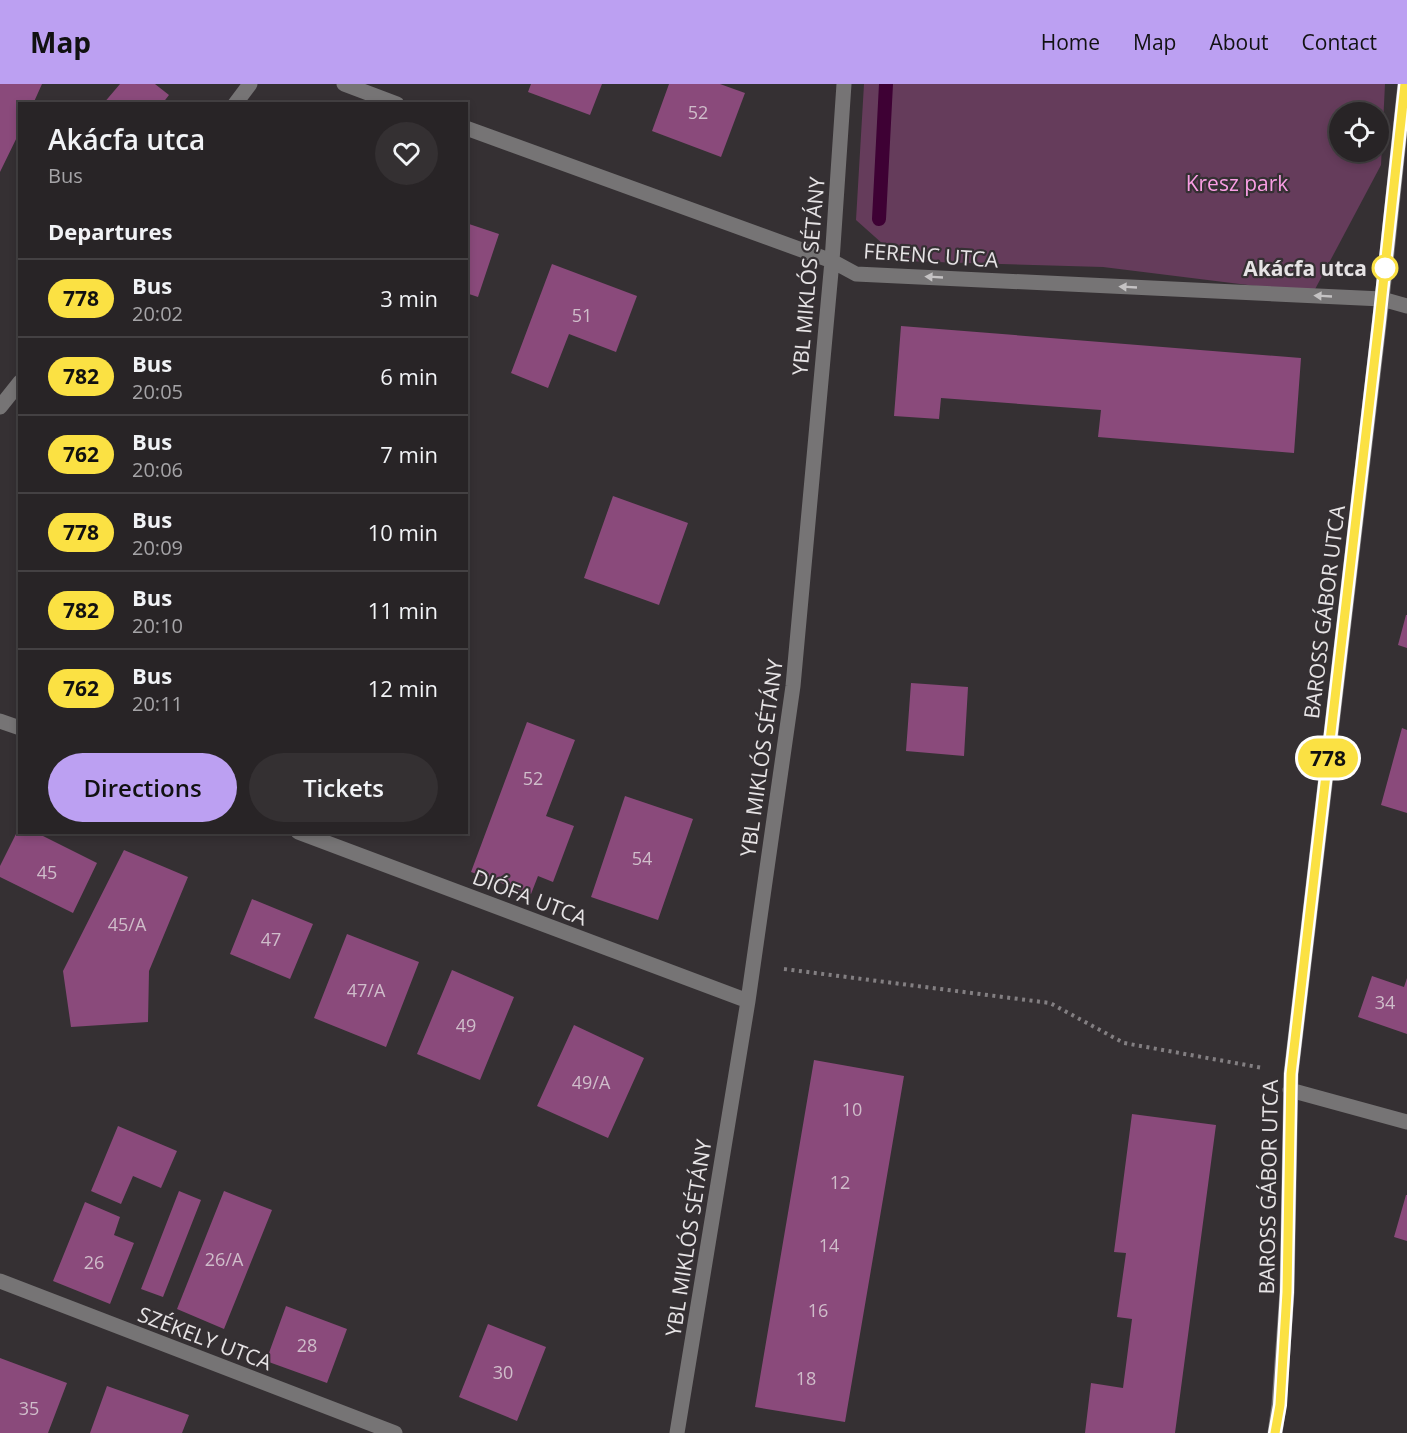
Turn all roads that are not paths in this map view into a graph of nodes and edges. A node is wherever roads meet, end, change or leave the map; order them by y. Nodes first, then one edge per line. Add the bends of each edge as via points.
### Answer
1 (250, 84) edge
2 (344, 84) edge
3 (844, 84) edge
4 (1405, 84) edge
5 (236, 102) edge
6 (393, 102) edge
7 (468, 130) edge
8 (832, 261) junction
9 (1382, 299) junction
10 (1407, 306) edge
11 (18, 384) edge
12 (0, 407) edge
13 (0, 721) edge
14 (18, 727) edge
15 (303, 834) edge
16 (748, 1001) junction
17 (1290, 1090) junction
18 (1407, 1122) edge
19 (0, 1281) edge
20 (396, 1433) edge
21 (677, 1433) edge
22 (1275, 1433) edge

1 - 5 street
2 - 6 street
3 - 8 street, YBL MIKLÓS SÉTÁNY
4 - 9 street, BAROSS GÁBOR UTCA
7 - 8 street, FERENC UTCA
9 -> 8 street, FERENC UTCA via 856,274
8 - 16 street, YBL MIKLÓS SÉTÁNY via 793,686
9 - 10 street
9 - 17 street, BAROSS GÁBOR UTCA
11 - 12 street
13 - 14 street
15 - 16 street, DIÓFA UTCA
16 - 21 street, YBL MIKLÓS SÉTÁNY
17 - 18 street
17 - 22 street, BAROSS GÁBOR UTCA via 1287,1292
19 - 20 street, SZÉKELY UTCA

